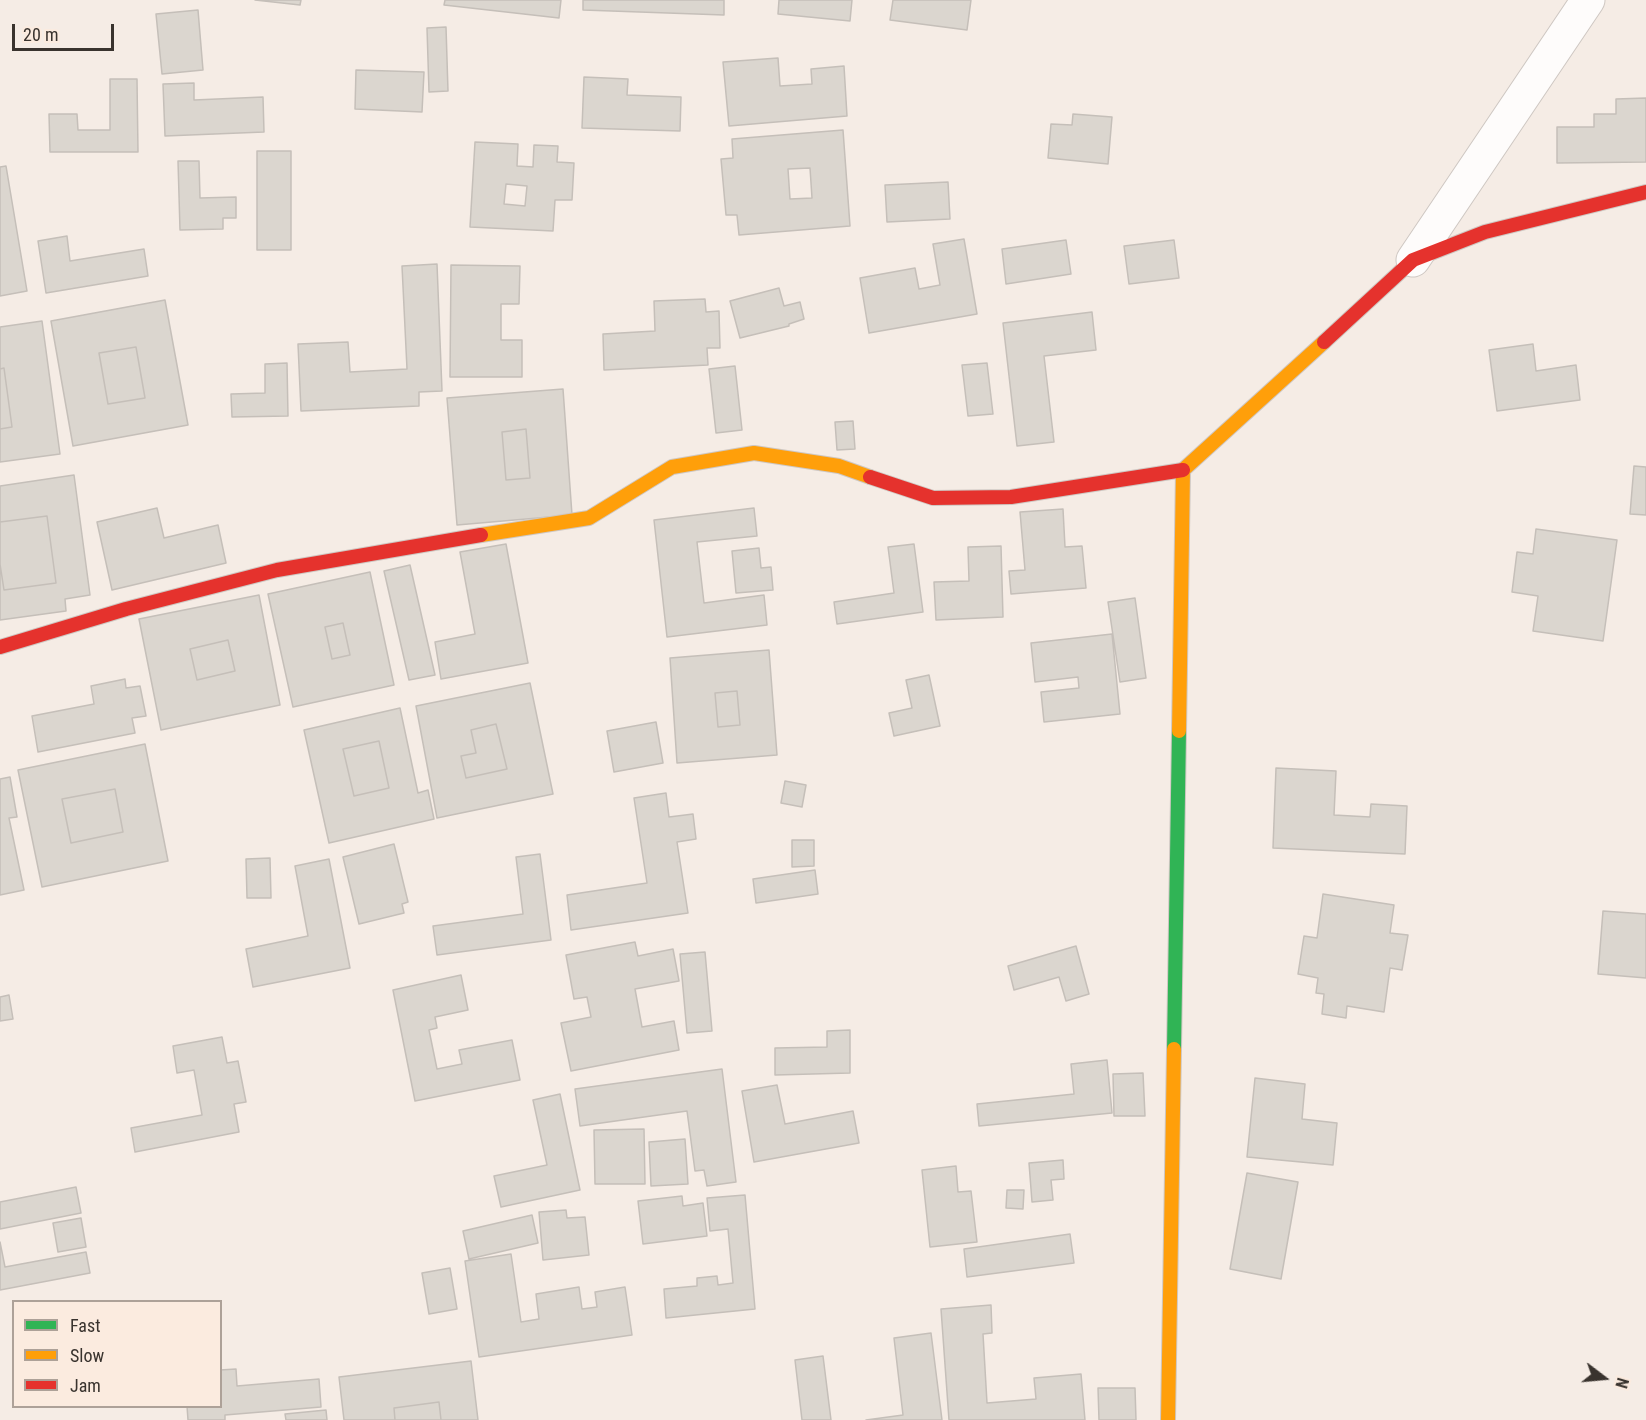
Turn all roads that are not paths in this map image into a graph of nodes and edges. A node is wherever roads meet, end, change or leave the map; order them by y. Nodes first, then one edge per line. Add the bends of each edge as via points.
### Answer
1 (1588, 0) edge
2 (1646, 192) edge
3 (1413, 260) junction
4 (1183, 470) junction
5 (0, 647) edge
6 (1168, 1420) edge

1 - 3 street
2 - 3 street via 1485,232
3 - 4 street
4 - 5 street via 1011,498 933,498 839,466 754,453 672,467 589,518 277,570
4 - 6 street

